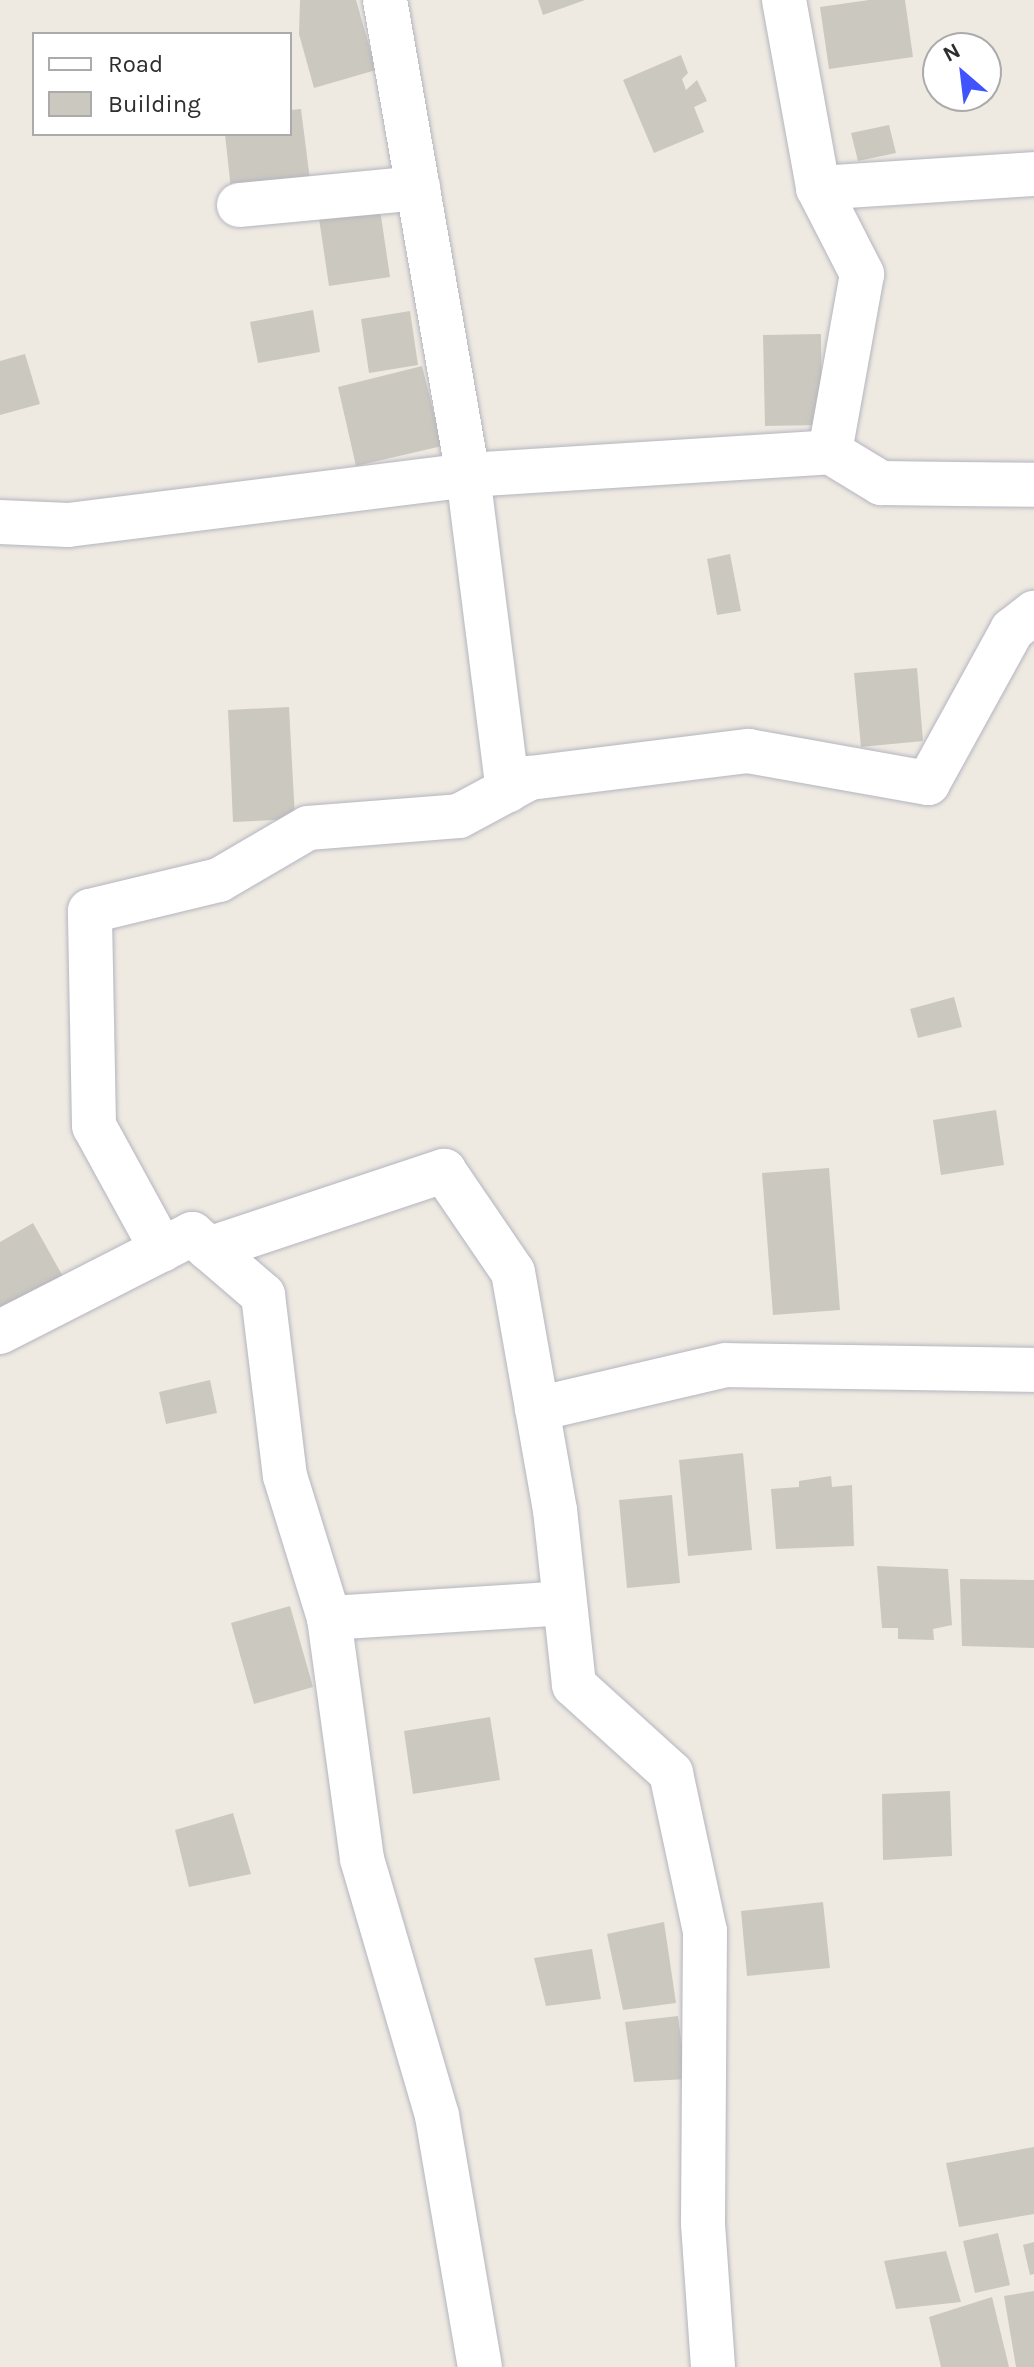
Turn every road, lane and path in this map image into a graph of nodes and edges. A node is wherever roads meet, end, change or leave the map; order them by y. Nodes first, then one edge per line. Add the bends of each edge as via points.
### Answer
1 (385, 0) edge
2 (784, 0) edge
3 (1034, 174) edge
4 (418, 188) junction
5 (818, 188) junction
6 (239, 205) dead end
7 (830, 452) junction
8 (468, 475) junction
9 (1034, 485) edge
10 (0, 522) edge
11 (1034, 613) edge
12 (508, 790) junction
13 (209, 1249) junction
14 (162, 1250) junction
15 (0, 1332) edge
16 (1034, 1370) edge
17 (537, 1409) junction
18 (565, 1603) junction
19 (329, 1618) junction
20 (480, 2367) edge
21 (713, 2367) edge

1 - 4 street
2 - 5 street
3 - 5 street
4 - 6 street
4 - 8 street
5 - 7 street via 862,274
7 - 8 street
7 - 9 street via 881,483
8 - 10 street via 68,525
8 - 12 street
11 - 12 street via 1012,630 928,783 748,751 530,778
12 - 14 street via 459,816 308,828 219,880 90,911 94,1126
13 - 14 street via 192,1234
13 - 17 street via 444,1171 513,1272
13 - 19 street via 263,1295 285,1476
14 - 15 street
16 - 17 street via 726,1365
17 - 18 street
18 - 19 street
18 - 21 street via 574,1685 671,1773 705,1931 703,2224
19 - 20 street via 362,1859 437,2116

